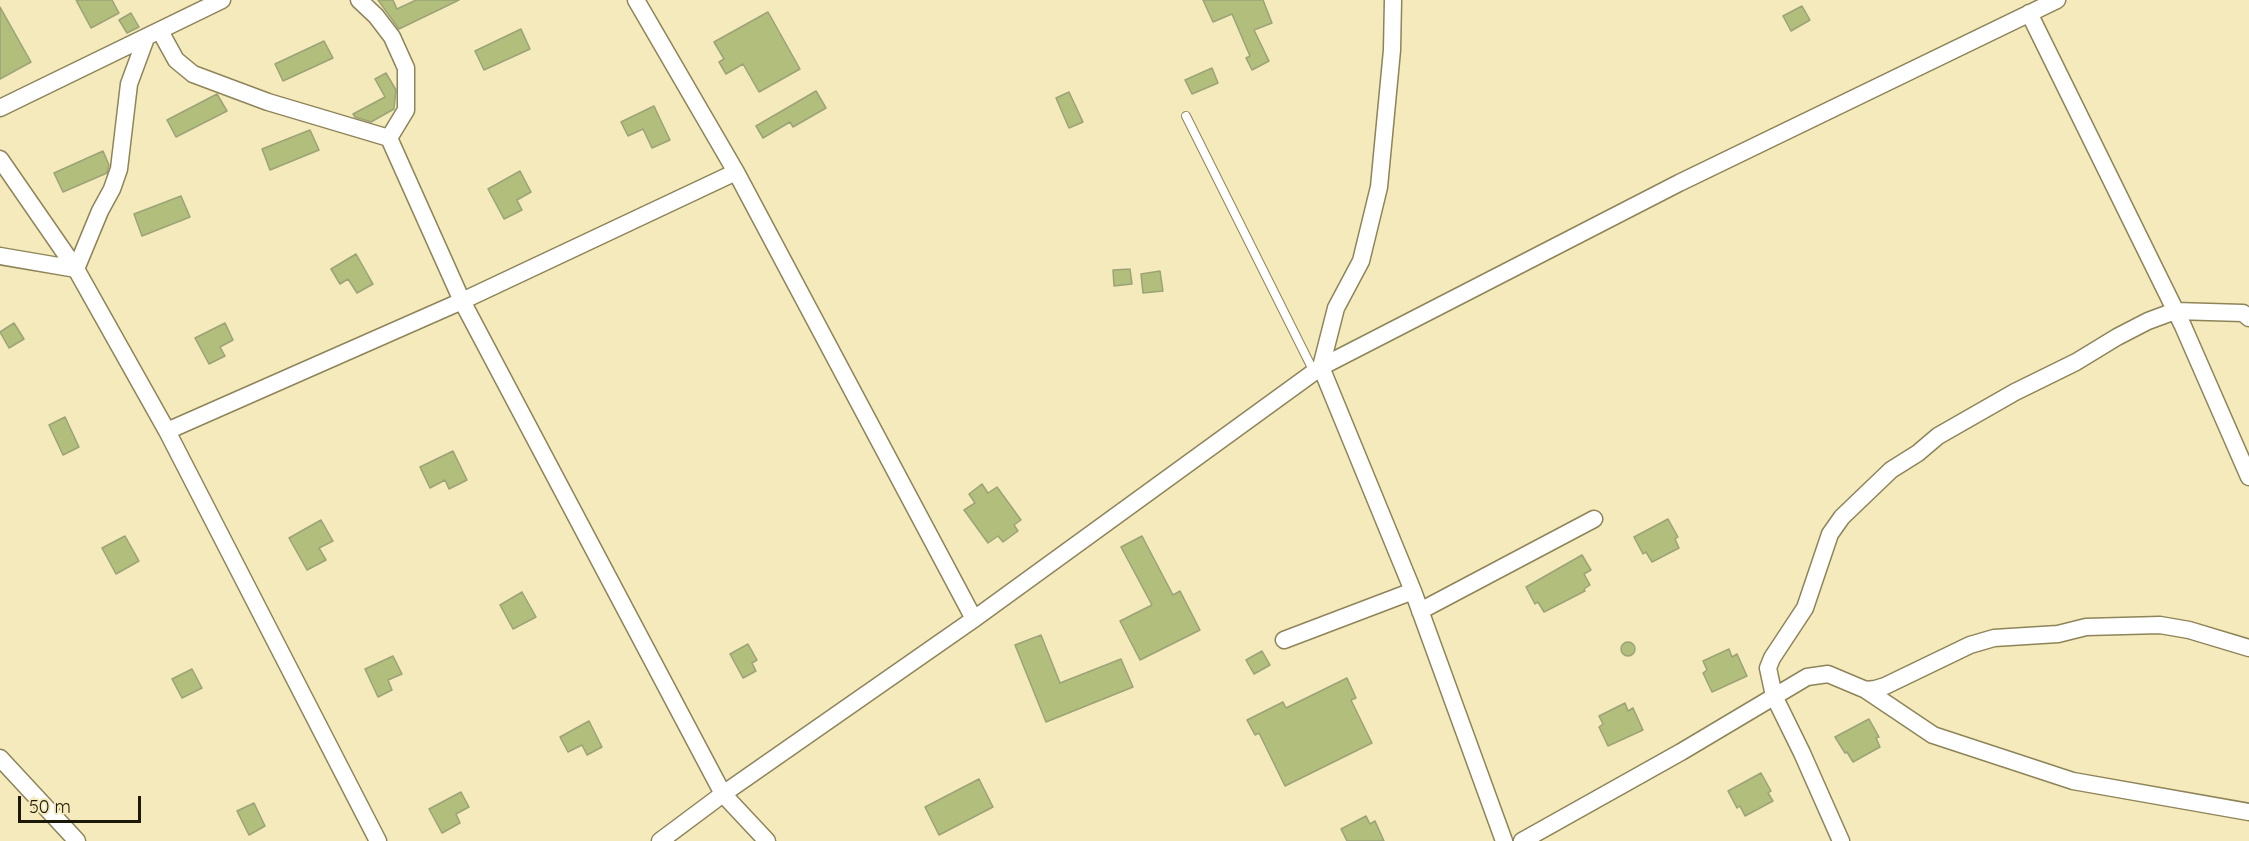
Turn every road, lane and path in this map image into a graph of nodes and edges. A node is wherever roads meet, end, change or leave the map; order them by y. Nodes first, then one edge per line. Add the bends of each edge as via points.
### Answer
1 (222, 0) edge
2 (358, 0) edge
3 (636, 0) edge
4 (1393, 0) edge
5 (2057, 0) edge
6 (2030, 13) junction
7 (153, 34) junction
8 (0, 108) edge
9 (1186, 116) dead end
10 (388, 138) junction
11 (0, 159) edge
12 (736, 172) junction
13 (0, 256) edge
14 (76, 269) junction
15 (462, 301) junction
16 (2175, 311) junction
17 (2249, 318) edge
18 (1317, 370) junction
19 (167, 431) junction
20 (2249, 477) edge
21 (1594, 519) dead end
22 (1413, 591) junction
23 (1420, 611) junction
24 (974, 619) junction
25 (1284, 640) dead end
26 (2249, 648) edge
27 (1866, 690) junction
28 (1774, 696) junction
29 (0, 758) edge
30 (723, 794) junction
31 (2249, 812) edge
32 (77, 841) edge
33 (378, 841) edge
34 (660, 841) edge
35 (767, 841) edge
36 (1504, 841) edge
37 (1522, 841) edge
38 (1841, 841) edge

1 - 7 street
2 - 10 street via 392,37 406,68 406,110
3 - 12 street
4 - 18 street via 1379,187 1361,261 1336,308
5 - 6 street
6 - 16 street
6 - 18 street via 1679,183
7 - 8 street
7 - 10 street via 193,74 268,102
7 - 14 street via 129,84 119,169
9 - 18 lane
10 - 15 street
11 - 14 street
12 - 15 street
12 - 24 street
13 - 14 street
14 - 19 street
15 - 19 street
15 - 30 street
16 - 17 street via 2243,313
16 - 20 street
16 - 28 street via 2117,337 1938,436 1891,470 1842,517 1830,534 1805,608 1768,668
18 - 22 street
18 - 24 street
19 - 33 street
21 - 23 street
22 - 23 street
22 - 25 street
23 - 36 street
24 - 30 street
26 - 27 street via 2160,625 2086,627 2058,634 1994,638 1970,645 1885,687
27 - 28 street via 1828,674 1807,677
27 - 31 street via 1933,735 2073,781
28 - 37 street
28 - 38 street
29 - 32 street
30 - 34 street
30 - 35 street

